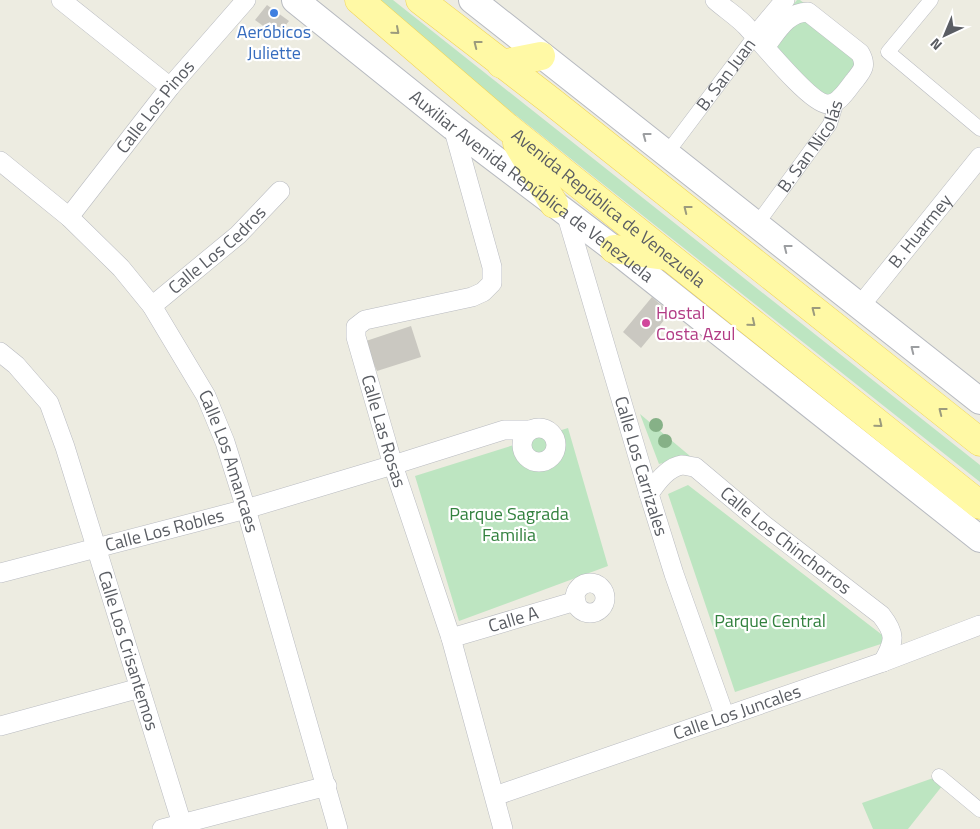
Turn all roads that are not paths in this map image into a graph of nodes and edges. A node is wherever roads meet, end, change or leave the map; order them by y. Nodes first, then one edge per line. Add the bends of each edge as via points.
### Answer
1 (61, 0) edge
2 (246, 0) edge
3 (295, 0) edge
4 (359, 0) edge
5 (420, 0) edge
6 (715, 0) edge
7 (785, 0) edge
8 (931, 0) edge
9 (483, 3) edge
10 (760, 42) junction
11 (547, 60) junction
12 (502, 64) junction
13 (170, 86) junction
14 (551, 101) junction
15 (836, 102) junction
16 (453, 126) junction
17 (507, 127) junction
18 (980, 129) edge
19 (667, 153) junction
20 (980, 157) edge
21 (0, 162) edge
22 (280, 191) dead end
23 (560, 208) junction
24 (69, 217) junction
25 (757, 224) junction
26 (614, 250) junction
27 (667, 256) junction
28 (152, 306) junction
29 (860, 306) junction
30 (0, 352) edge
31 (980, 401) edge
32 (529, 430) dead end
33 (980, 442) edge
34 (393, 465) junction
35 (649, 494) junction
36 (980, 505) edge
37 (246, 509) junction
38 (980, 539) edge
39 (97, 549) junction
40 (0, 573) edge
41 (576, 601) dead end
42 (980, 626) edge
43 (451, 638) junction
44 (883, 662) junction
45 (140, 688) junction
46 (725, 717) junction
47 (0, 726) edge
48 (939, 776) dead end
49 (327, 786) junction
50 (494, 796) junction
51 (980, 810) edge
52 (182, 824) junction
53 (162, 829) edge
54 (338, 829) edge
55 (503, 829) edge

1 - 13 street
2 - 13 street, Calle Los Pinos
3 - 16 main road, Auxiliar Avenida República de Venezuela
4 -> 17 main road, Avenida República de Venezuela
12 -> 5 main road
6 - 10 street
7 - 10 street, B. San Juan
8 - 18 street via 888,52
9 - 11 main road
10 - 15 street via 817,100 827,104
10 - 15 street, B. San Nicolás via 798,12 808,12 865,61 864,69
10 - 19 street, B. San Juan
11 - 12 main road
11 - 14 main road
19 -> 11 main road
12 - 14 main road
13 - 24 street, Calle Los Pinos
33 -> 14 main road
15 - 25 street, B. San Nicolás via 830,124
16 - 23 main road, Auxiliar Avenida República de Venezuela
16 - 34 street, Calle Las Rosas via 492,267 492,283 472,297 365,320 356,327 356,337
17 - 23 main road
17 - 27 main road, Avenida República de Venezuela
19 - 25 main road
20 - 29 street, B. Huarmey
21 - 24 street, Calle Los Amancaes
22 - 28 street, Calle Los Cedros via 238,235
23 - 26 main road, Auxiliar Avenida República de Venezuela
23 - 35 street, Calle Los Carrizales
24 - 28 street, Calle Los Amancaes via 121,268
29 -> 25 main road
26 - 27 main road
26 - 38 main road, Auxiliar Avenida República de Venezuela
27 -> 36 main road, Avenida República de Venezuela
28 - 37 street, Calle Los Amancaes via 206,396 225,442
31 -> 29 main road
30 - 39 street, Calle Los Crisantemos via 16,365 49,403 66,446
32 - 34 street, Calle Los Robles via 504,430
34 - 37 street, Calle Los Robles
34 - 43 street, Calle Las Rosas
35 - 44 street, Calle Los Chinchorros via 667,473 682,465 695,467 881,615 893,638
35 - 46 street, Calle Los Carrizales
37 - 39 street, Calle Los Robles
37 - 49 street, Calle Los Amancaes
39 - 40 street, Calle Los Robles
39 - 45 street, Calle Los Crisantemos
41 - 43 street, Calle A
42 - 44 street, Calle Los Juncales
43 - 50 street, Calle Las Rosas
44 - 46 street, Calle Los Juncales
45 - 47 street
45 - 52 street, Calle Los Crisantemos
46 - 50 street, Calle Los Juncales
48 - 51 street
49 - 52 street
49 - 54 street, Calle Los Amancaes
50 - 55 street, Calle Las Rosas
52 - 53 street

